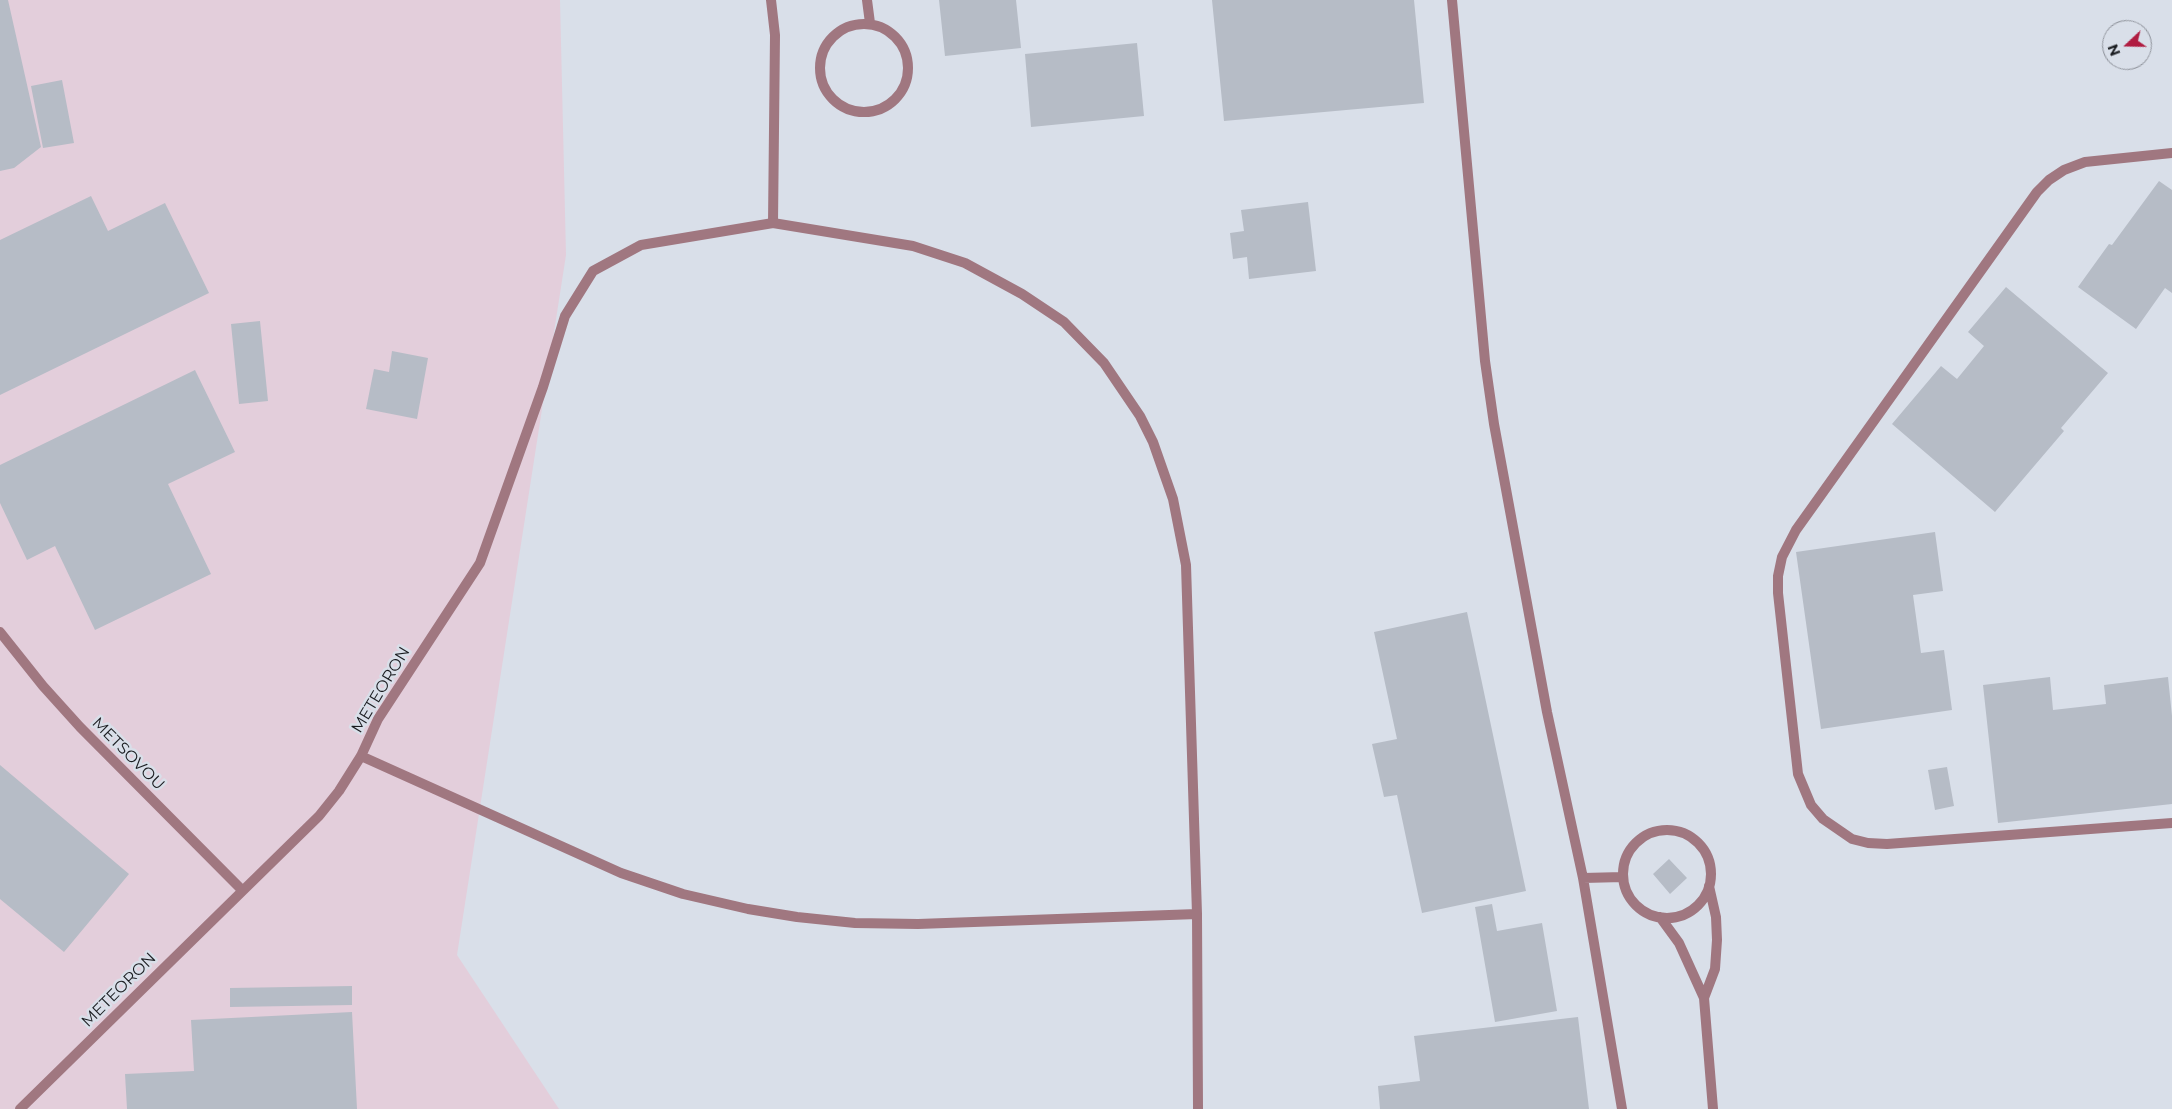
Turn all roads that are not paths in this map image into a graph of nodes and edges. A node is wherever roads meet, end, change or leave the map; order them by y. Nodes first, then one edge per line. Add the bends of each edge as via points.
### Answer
1 (771, 0) edge
2 (867, 0) edge
3 (1452, 0) edge
4 (870, 23) junction
5 (2172, 153) edge
6 (773, 223) junction
7 (0, 632) edge
8 (361, 756) junction
9 (2172, 823) edge
10 (1623, 877) junction
11 (1583, 878) junction
12 (1709, 886) junction
13 (242, 890) junction
14 (1197, 914) junction
15 (1660, 917) junction
16 (1704, 998) junction
17 (20, 1109) edge
18 (1198, 1109) edge
19 (1622, 1109) edge
20 (1713, 1109) edge

1 - 6 street via 775,35
2 - 4 street
3 - 11 street via 1485,361 1494,424 1547,712
4 - 4 street via 896,36 905,49 907,78 902,92 892,103 879,110 850,110 837,104 827,93 821,79 823,51 830,38 848,27
5 - 9 street via 2085,162 2048,180 2037,192 1796,530 1782,557 1778,593 1798,774 1811,805 1823,819 1852,839 1888,844
6 - 8 street, METEORON via 641,245 592,271 565,316 480,563 378,719
6 - 14 street, METEORON via 913,246 965,263 1022,294 1064,322 1104,363 1140,416 1173,499 1186,565
7 - 13 street, METSOVOU via 80,727
8 - 13 street, METEORON via 319,816
8 - 14 street via 620,873 683,894 748,909 855,923 918,924
10 - 11 street
10 - 12 street via 1630,849 1640,839 1667,829 1681,831 1704,848 1710,861
10 - 15 street via 1634,903
11 - 19 street
12 - 15 street via 1700,903 1688,912 1675,917
12 - 16 street via 1717,940 1715,969
13 - 17 street, METEORON
14 - 18 street, METEORON
15 - 16 street via 1679,943
16 - 20 street

